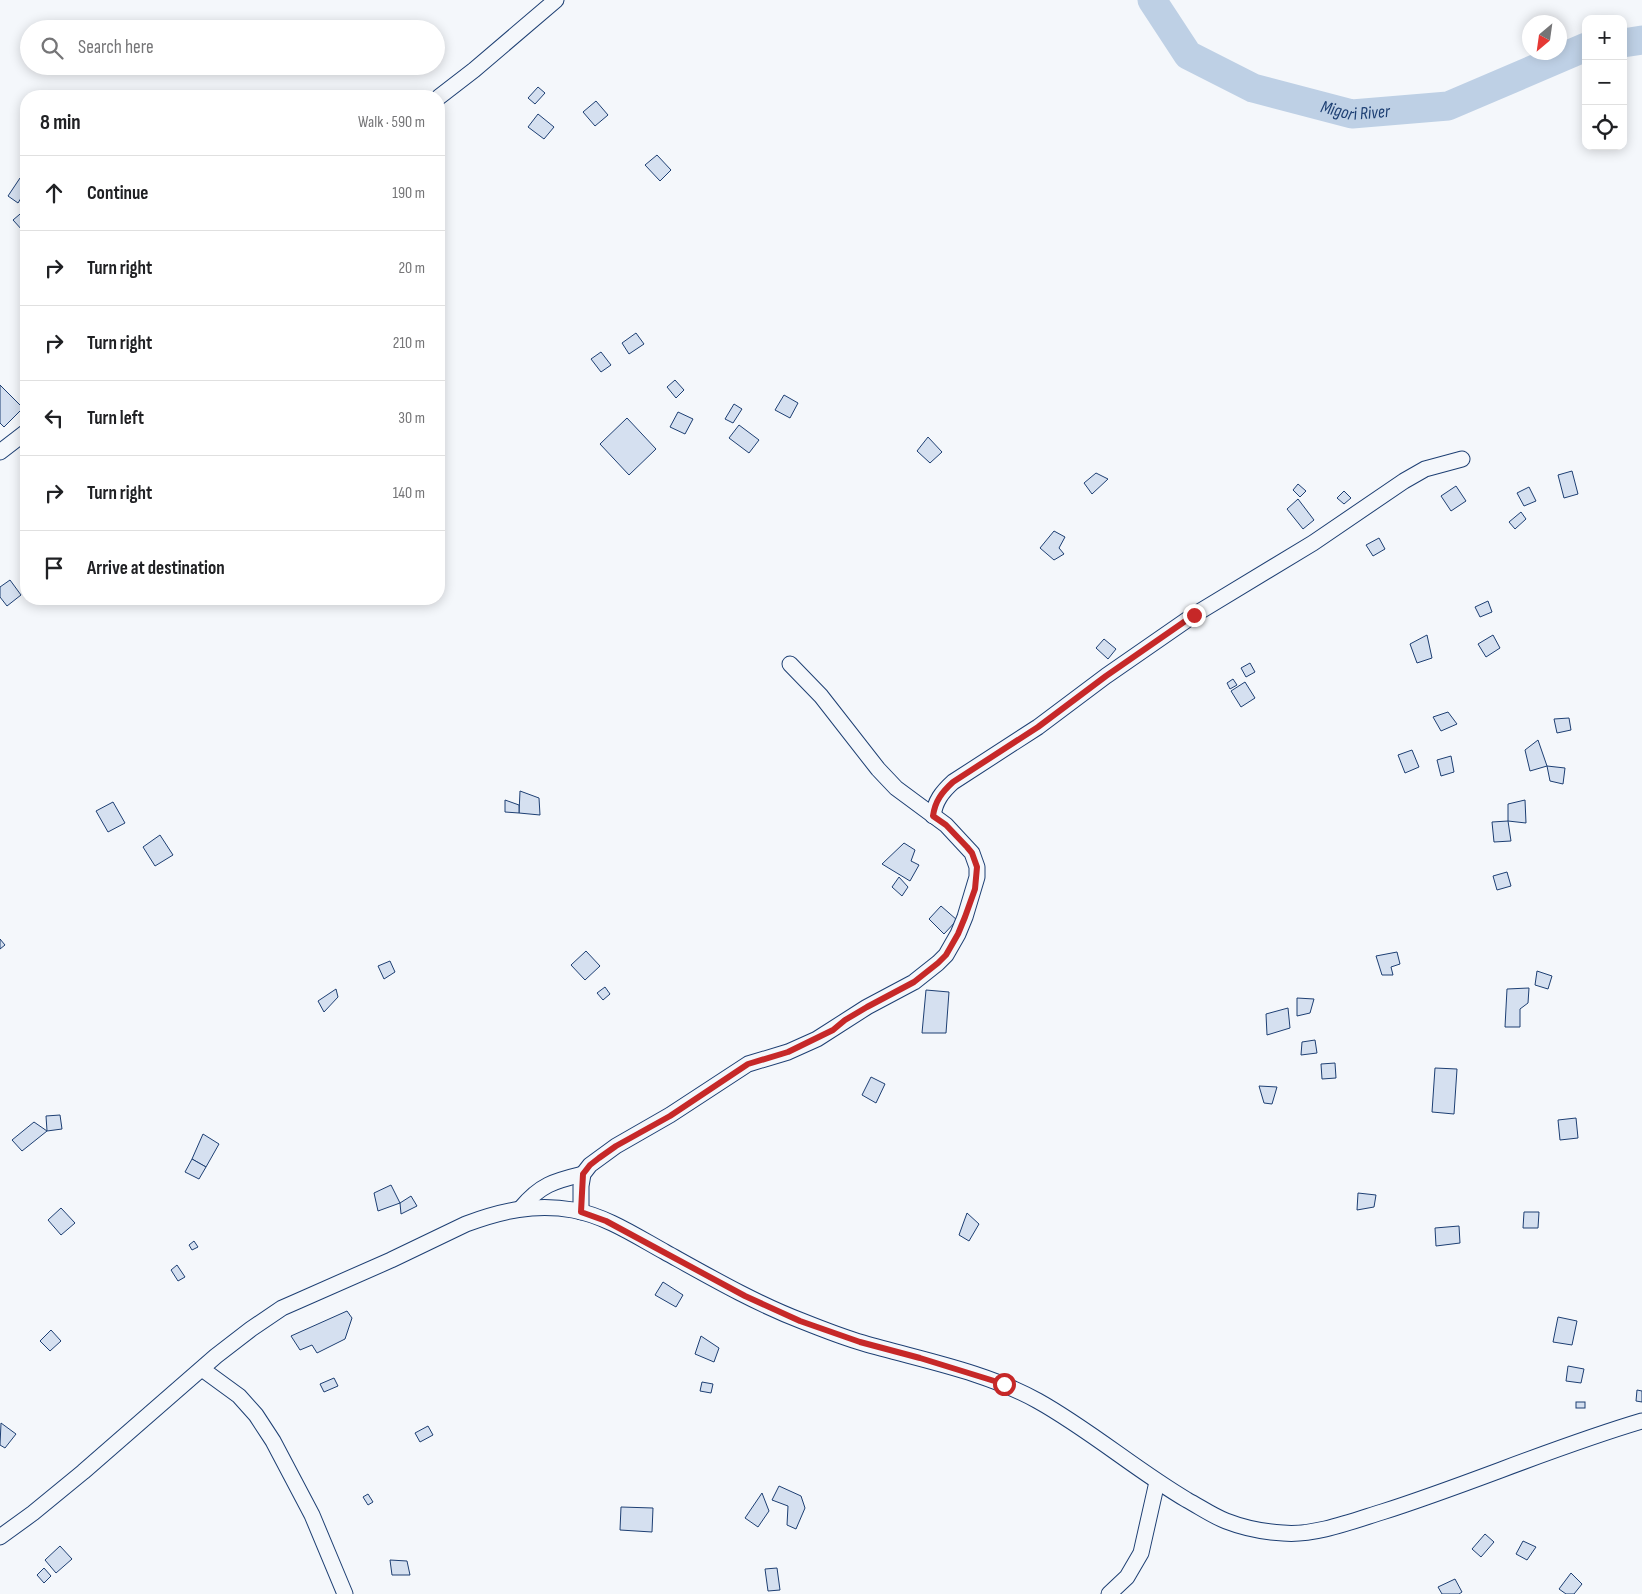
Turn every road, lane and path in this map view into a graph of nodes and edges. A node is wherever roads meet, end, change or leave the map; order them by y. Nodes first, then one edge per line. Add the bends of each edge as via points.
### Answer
1 (556, 0) edge
2 (445, 92) edge
3 (20, 437) edge
4 (0, 452) edge
5 (1462, 459) dead end
6 (790, 664) dead end
7 (933, 816) junction
8 (583, 1174) junction
9 (521, 1208) junction
10 (581, 1212) junction
11 (202, 1369) junction
12 (1642, 1421) edge
13 (1157, 1482) junction
14 (0, 1537) edge
15 (346, 1594) edge
16 (1109, 1594) edge

1 - 2 street
3 - 4 street
5 - 7 street via 1425,469 1404,480 1313,543 1194,615 1038,727 953,782 937,801
6 - 7 street via 838,716 878,770
7 - 8 street via 967,847 977,867 975,889 958,934 938,963 902,990 867,1007 817,1039 748,1064 670,1116 616,1146
8 - 9 street via 539,1190
8 - 10 street
9 - 10 street
9 - 11 street via 466,1224 282,1308
10 - 13 street via 606,1221 745,1296 800,1321 1004,1384 1066,1417
11 - 14 street via 83,1472
11 - 15 street via 239,1396 256,1414 312,1515
12 - 13 street via 1407,1504 1312,1531 1285,1534 1224,1521
13 - 16 street via 1141,1554 1127,1577

